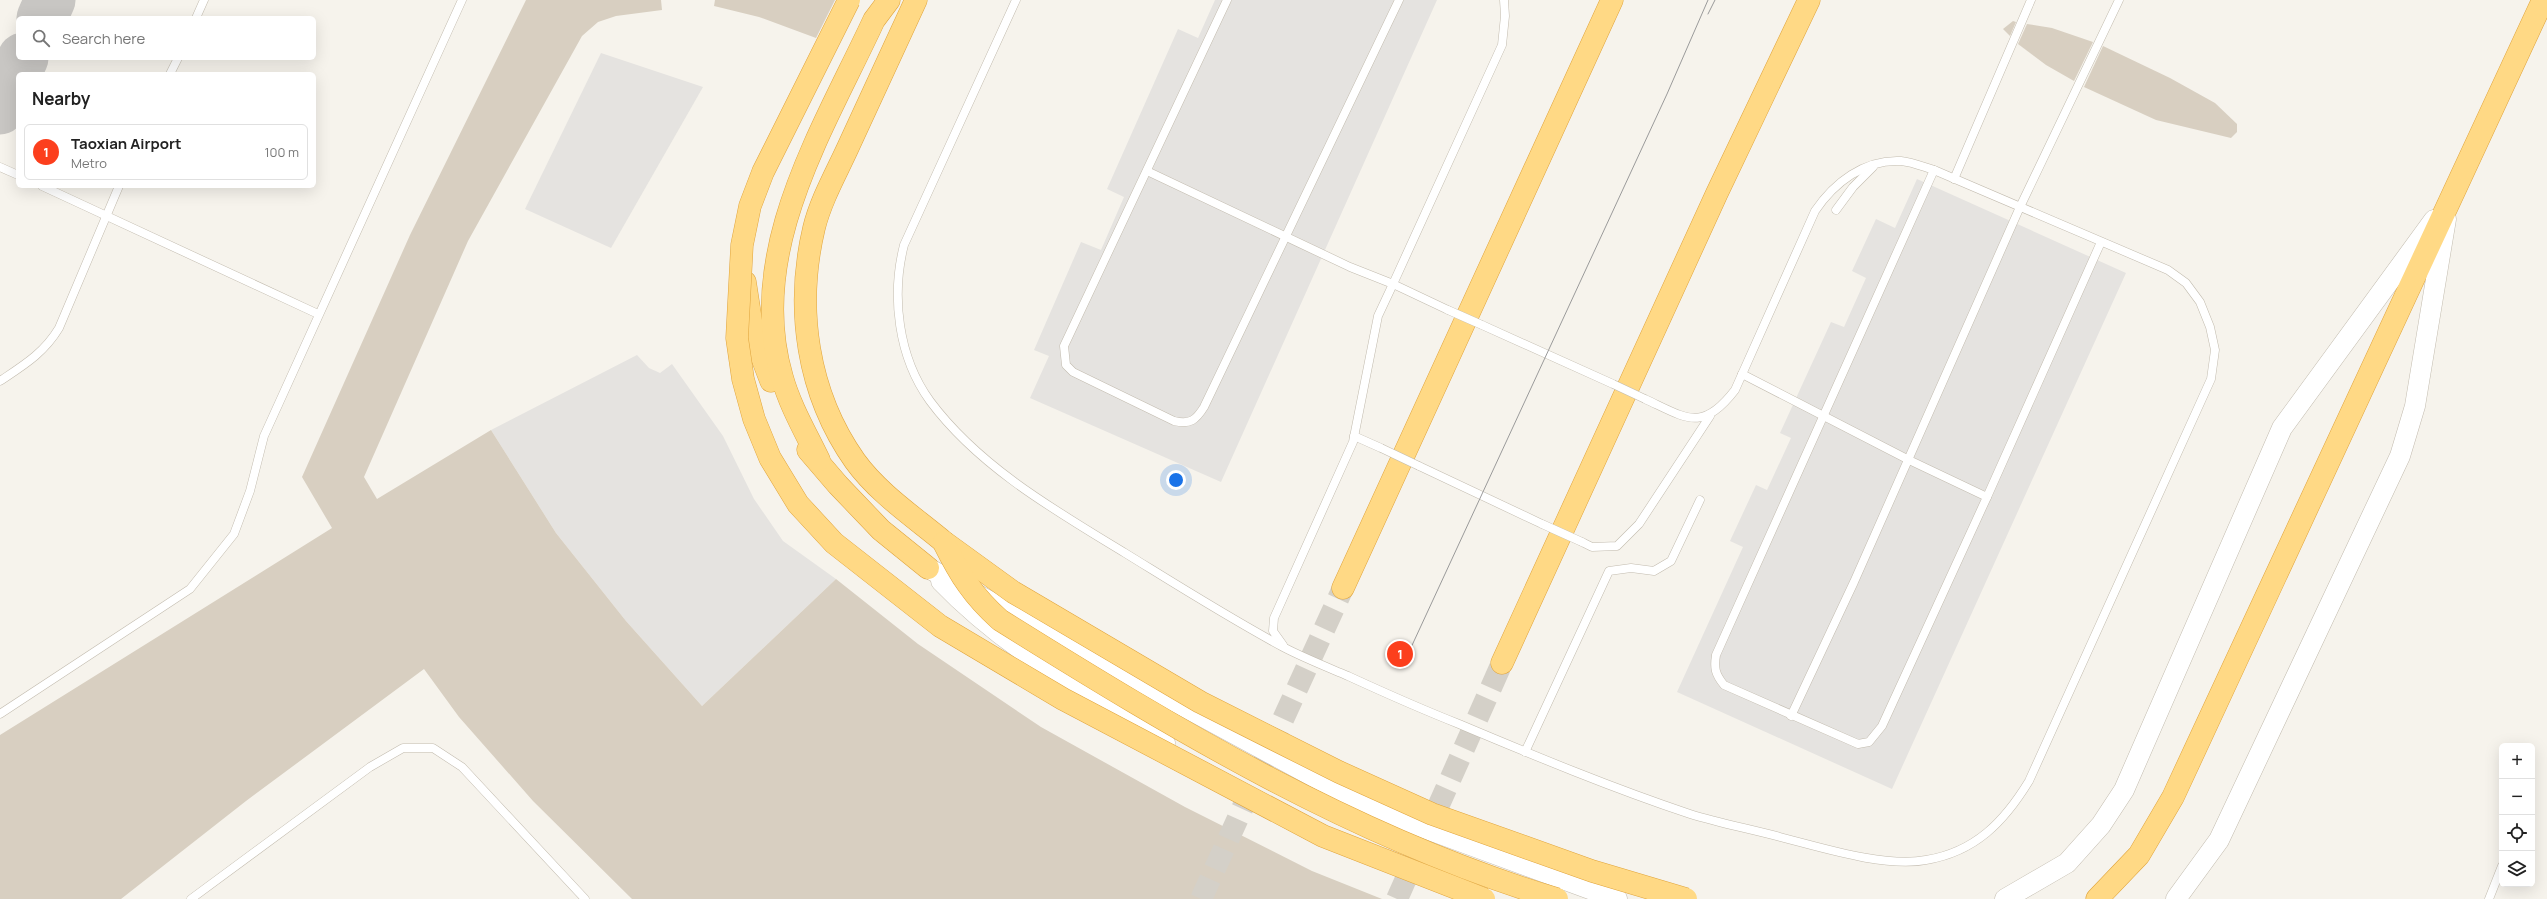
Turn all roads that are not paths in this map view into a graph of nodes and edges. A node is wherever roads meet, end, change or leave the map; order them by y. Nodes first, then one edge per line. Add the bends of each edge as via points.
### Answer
1 (204, 0) edge
2 (462, 0) edge
3 (849, 0) edge
4 (889, 0) edge
5 (916, 0) edge
6 (1016, 0) edge
7 (1227, 0) edge
8 (1399, 0) edge
9 (1504, 0) edge
10 (1612, 0) edge
11 (1809, 0) edge
12 (2032, 0) edge
13 (2119, 0) edge
14 (2543, 0) edge
15 (197, 16) edge
16 (177, 60) edge
17 (171, 72) edge
18 (1876, 165) junction
19 (0, 167) edge
20 (1146, 170) junction
21 (1934, 170) junction
22 (16, 174) edge
23 (1954, 179) junction
24 (47, 188) edge
25 (118, 188) edge
26 (2449, 201) junction
27 (2020, 207) junction
28 (1836, 210) dead end
29 (106, 214) junction
30 (1286, 236) junction
31 (2101, 242) junction
32 (742, 245) junction
33 (1393, 284) junction
34 (318, 314) junction
35 (1742, 374) junction
36 (0, 381) edge
37 (1710, 416) junction
38 (1825, 417) junction
39 (1354, 436) junction
40 (819, 460) junction
41 (1909, 460) junction
42 (1987, 497) junction
43 (1700, 500) dead end
44 (944, 542) junction
45 (928, 568) junction
46 (1343, 588) tunnel mouth
47 (1286, 648) junction
48 (1502, 663) tunnel mouth
49 (0, 714) edge
50 (1790, 716) junction
51 (1525, 752) junction
52 (2499, 874) edge
53 (193, 898) edge
54 (585, 899) edge
55 (1468, 899) edge
56 (1484, 899) edge
57 (1557, 899) edge
58 (1617, 899) edge
59 (1686, 899) edge
60 (2005, 899) edge
61 (2097, 899) edge
62 (2176, 899) edge
63 (2489, 899) edge

1 - 15 lane
2 - 34 lane
3 - 32 highway, bridge via 763,172 750,206
4 - 40 highway via 874,20 800,179 786,219 776,260 773,323 778,358 792,404
5 - 44 highway via 833,180 815,226 806,273 805,309 808,343 817,380 826,407 845,444 879,487
6 - 47 lane via 904,245 897,284 898,304 901,327 913,368 925,392 942,415 974,449 1003,472 1058,512 1109,544
7 - 20 lane
8 - 30 lane
9 - 33 lane via 1502,45
10 - 46 highway
11 - 48 highway via 1717,193
12 - 23 lane
13 - 27 lane
14 - 26 highway
16 - 17 lane
18 - 21 lane via 1901,162
18 - 28 lane via 1852,187
18 - 35 lane via 1851,174 1828,192 1814,212
19 - 22 lane
20 - 30 lane
20 - 30 lane via 1064,346 1064,357 1066,365 1073,372 1174,421 1186,424 1197,419
21 - 23 lane
21 - 38 lane
23 - 27 lane
24 - 29 lane
25 - 29 lane
26 - 60 street via 2282,428 2124,790 2101,826 2067,863
26 - 61 highway via 2173,797 2139,855
26 - 62 street via 2415,406 2400,456 2219,840
27 - 31 lane
27 - 41 lane
29 - 34 lane
29 - 36 lane via 48,346
30 - 33 lane
31 - 42 lane
31 - 51 lane via 2168,270 2186,283 2200,302 2210,327 2215,350 2211,379 2029,781 2012,810 1987,834 1956,852 1924,861 1847,854 1692,814
32 - 40 highway, bridge via 754,334 776,393 798,439
32 - 56 highway, bridge via 737,338 743,379 754,419 770,458 798,504 834,543 940,626 1063,699 1323,836
33 - 37 lane, bridge via 1692,419
33 - 39 lane via 1378,316
34 - 49 lane via 264,436 250,491 234,534 190,589
35 - 37 lane via 1731,395
35 - 38 lane
37 - 39 lane, bridge via 1639,524 1617,546 1592,547
38 - 41 lane
38 - 50 lane via 1716,655 1714,668 1724,685
39 - 47 lane via 1274,618 1273,631
40 - 45 highway via 838,486 881,530
41 - 42 lane
41 - 50 lane
42 - 50 lane via 1876,735 1869,742 1858,744
43 - 51 lane via 1671,561 1654,571 1631,568 1609,570
44 - 57 highway, bridge via 960,577 983,605 1000,620 1200,741 1356,822 1465,867
44 - 59 highway, bridge via 1014,592 1200,702 1339,772 1432,814 1592,871
45 - 55 street via 970,611 1023,653 1176,750 1368,860
45 - 58 street via 1374,810
47 - 51 lane
52 - 63 lane
53 - 54 lane via 370,767 403,748 433,748 462,767

